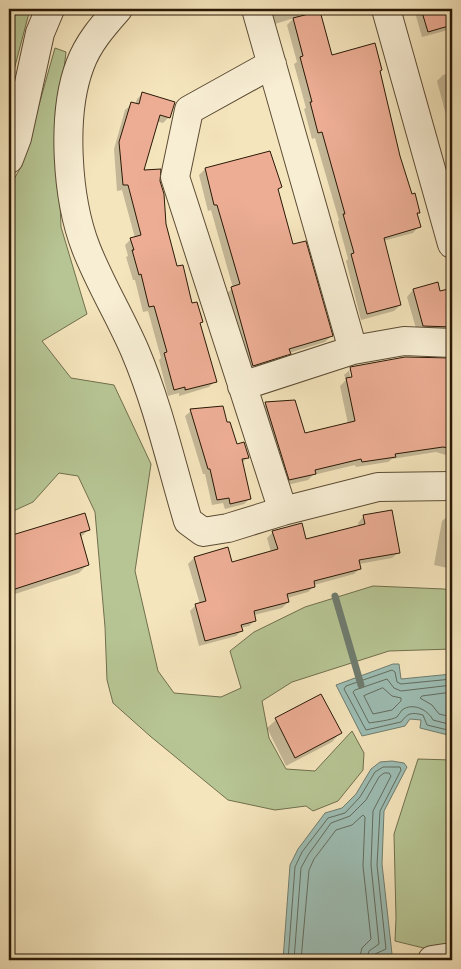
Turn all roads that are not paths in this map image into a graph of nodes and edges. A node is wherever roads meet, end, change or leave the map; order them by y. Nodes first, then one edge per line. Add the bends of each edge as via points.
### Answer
1 (50, 9) edge
2 (118, 9) edge
3 (256, 9) edge
4 (386, 9) edge
5 (272, 64) junction
6 (9, 159) edge
7 (448, 212) edge
8 (452, 244) edge
9 (452, 344) edge
10 (354, 350) junction
11 (242, 386) junction
12 (452, 486) edge
13 (283, 511) junction
14 (452, 959) edge
15 (432, 960) edge

1 - 6 street via 40,33 17,138
2 - 13 street via 94,38 80,65 70,104 69,154 75,209 86,246 135,350 188,521 203,532
3 - 5 street
4 - 7 street
5 - 10 street
5 - 11 street via 189,110 176,176
7 - 8 street
9 - 10 street via 404,341
10 - 11 street
11 - 13 street
12 - 13 street via 378,488
14 - 15 street

